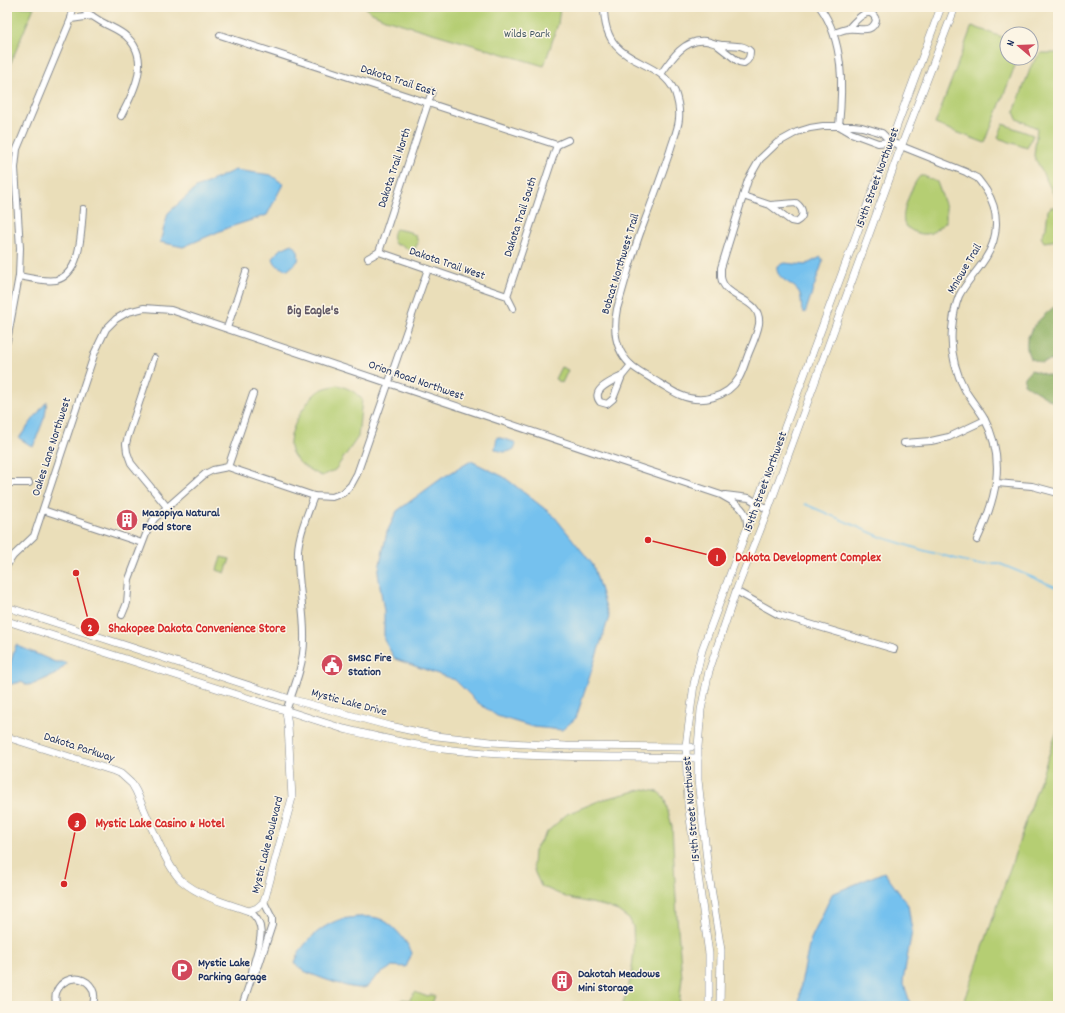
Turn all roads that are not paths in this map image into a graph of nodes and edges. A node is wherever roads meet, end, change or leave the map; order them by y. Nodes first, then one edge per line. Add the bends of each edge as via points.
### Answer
1 (73, 7) edge
2 (80, 7) edge
3 (604, 7) edge
4 (820, 7) edge
5 (941, 7) edge
6 (955, 7) edge
7 (92, 16) junction
8 (71, 19) junction
9 (848, 29) dead end
10 (834, 33) junction
11 (220, 35) dead end
12 (717, 45) junction
13 (661, 74) junction
14 (432, 91) dead end
15 (428, 102) junction
16 (120, 116) dead end
17 (839, 126) junction
18 (568, 140) dead end
19 (891, 142) junction
20 (557, 145) junction
21 (901, 147) junction
22 (743, 196) junction
23 (770, 206) junction
24 (83, 209) dead end
25 (379, 252) junction
26 (368, 258) dead end
27 (428, 269) junction
28 (246, 272) dead end
29 (19, 276) junction
30 (507, 296) junction
31 (513, 308) dead end
32 (227, 328) junction
33 (106, 329) joint
34 (7, 341) edge
35 (154, 358) dead end
36 (631, 365) junction
37 (622, 376) junction
38 (388, 383) junction
39 (253, 394) dead end
40 (985, 420) junction
41 (904, 443) dead end
42 (228, 468) junction
43 (7, 483) edge
44 (30, 483) dead end
45 (996, 483) junction
46 (1058, 493) edge
47 (721, 495) junction
48 (314, 496) junction
49 (757, 503) junction
50 (167, 507) junction
51 (43, 510) junction
52 (768, 510) junction
53 (746, 533) junction
54 (976, 540) dead end
55 (142, 543) junction
56 (7, 565) edge
57 (736, 591) junction
58 (7, 607) edge
59 (122, 615) dead end
60 (7, 621) edge
61 (894, 649) dead end
62 (290, 699) junction
63 (286, 711) junction
64 (7, 737) edge
65 (686, 746) junction
66 (698, 747) junction
67 (687, 758) junction
68 (698, 758) junction
69 (264, 902) junction
70 (249, 911) junction
71 (251, 979) junction
72 (93, 991) junction
73 (57, 1006) edge
74 (92, 1006) edge
75 (98, 1006) edge
76 (242, 1006) edge
77 (709, 1006) edge
78 (720, 1006) edge

1 - 8 street
2 - 7 street
3 - 13 street, Bobcat Northwest Trail via 606,27 617,47 627,56
4 - 10 street
5 - 19 street, 154th Street Northwest
6 - 21 street, 154th Street Northwest
7 - 8 street
7 - 16 street via 126,36 134,44 139,55 136,81
8 - 29 street via 17,149 14,168 20,248
9 - 10 street
10 - 17 street via 840,61
11 - 15 street, Dakota Trail East
12 - 12 street via 739,62 748,61 750,51 747,48
12 - 13 street via 705,41 685,46
13 - 36 street, Bobcat Northwest Trail via 674,91 679,120 616,309 614,332 622,353
14 - 15 street, Dakota Trail North
15 - 20 street, Dakota Trail East
15 - 25 street, Dakota Trail North
17 - 19 street, Bobcat Northwest Trail via 851,134 878,143
17 - 19 street, Bobcat Northwest Trail via 862,127 882,133
17 - 22 street, Bobcat Northwest Trail via 810,128 778,143 760,159 748,180
18 - 20 street
19 - 21 street, Bobcat Northwest Trail
19 - 49 street, 154th Street Northwest
20 - 30 street, Dakota Trail South
21 - 40 street, Mniowe Trail via 966,172 977,179 991,198 996,226 991,248 959,296 954,312 951,342 959,377
21 - 52 street, 154th Street Northwest
22 - 23 street
22 - 36 street, Bobcat Northwest Trail via 721,268 724,285 730,292 752,305 759,322 739,378 724,393 702,400 680,395
23 - 23 street via 791,221 796,222 803,214 796,203
24 - 29 street via 78,255 68,273 56,280
25 - 26 street
25 - 27 street, Dakota Trail West
27 - 30 street, Dakota Trail West
27 - 38 street
28 - 32 street
29 - 34 street
30 - 31 street
32 - 33 street, Orion Road Northwest via 171,310 144,308 128,312
32 - 38 street, Orion Road Northwest
33 - 51 street, Oakes Lane Northwest via 95,352
35 - 50 street via 126,448 131,463
36 - 37 street
37 - 37 street via 600,389 596,393 596,398 607,404 613,400
38 - 47 street, Orion Road Northwest
38 - 48 street via 358,474 351,485 343,493 332,497
39 - 42 street
40 - 41 street via 949,437 931,442
40 - 45 street, Mniowe Trail via 996,452
42 - 48 street
42 - 50 street via 205,474
43 - 44 street
45 - 46 street via 1032,486
45 - 54 street, Mniowe Trail via 994,498
47 - 49 street, Orion Road Northwest via 749,498
47 - 53 street, Orion Road Northwest via 738,504 744,511 747,518
48 - 62 street via 298,552 304,641
49 - 52 street, Orion Road Northwest
49 - 53 street, 154th Street Northwest
50 - 55 street via 154,519
51 - 55 street
51 - 56 street, Oakes Lane Northwest via 34,536
52 - 57 street, 154th Street Northwest
53 - 65 street, 154th Street Northwest via 702,650 694,684
55 - 59 street via 129,579 127,603
57 - 61 street via 779,615
57 - 66 street, 154th Street Northwest via 709,671 701,710
58 - 62 street, Mystic Lake Drive
60 - 63 street, Mystic Lake Drive
62 - 63 street
62 - 65 street, Mystic Lake Drive via 437,736 566,746
63 - 67 street, Mystic Lake Drive via 344,729 442,749 537,756
63 - 69 street, Mystic Lake Boulevard via 292,798
64 - 70 street, Dakota Parkway via 121,774 136,791 162,850 180,880 199,892
65 - 66 street, Mystic Lake Drive
65 - 67 street, 154th Street Northwest
66 - 68 street, 154th Street Northwest
67 - 68 street, Mystic Lake Drive
67 - 77 street, 154th Street Northwest via 688,804 709,954
68 - 78 street, 154th Street Northwest via 698,780 721,950
69 - 70 street
69 - 71 street, Mystic Lake Boulevard via 272,918 272,925 259,964
70 - 71 street, Mystic Lake Boulevard via 259,922 261,930
71 - 76 street, Mystic Lake Boulevard
72 - 73 street via 86,981 68,979 56,992
72 - 74 street
72 - 75 street

